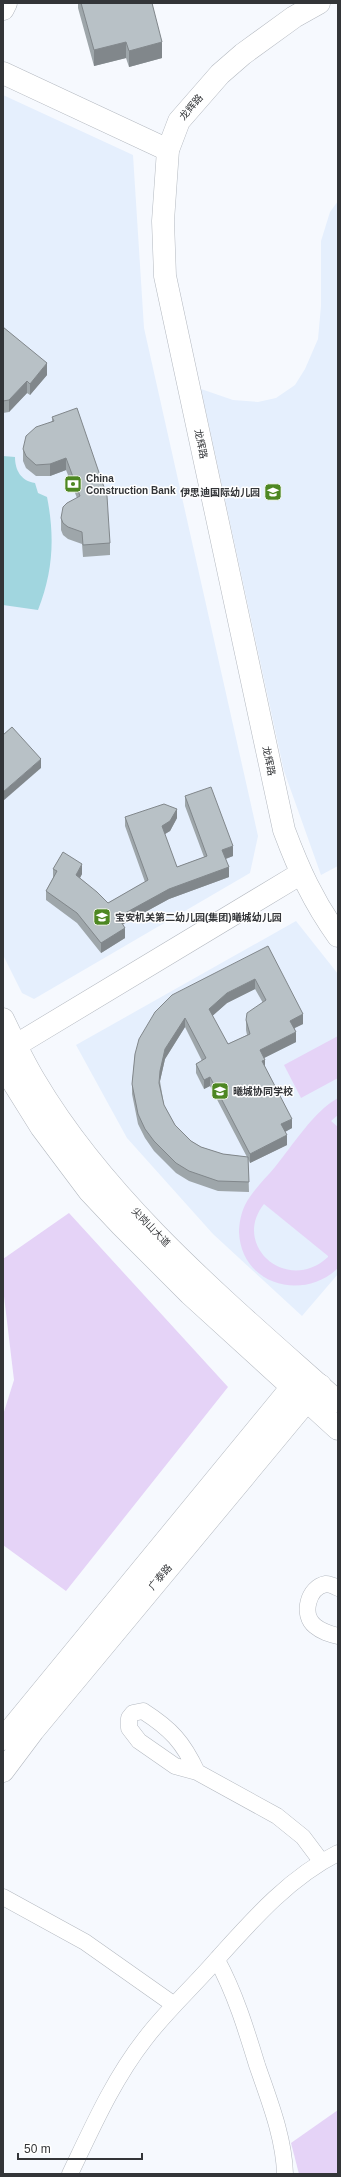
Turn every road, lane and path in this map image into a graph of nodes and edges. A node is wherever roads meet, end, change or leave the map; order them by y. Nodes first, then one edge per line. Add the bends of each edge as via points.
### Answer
1 (6, 3) edge
2 (319, 3) edge
3 (3, 8) edge
4 (3, 74) edge
5 (168, 150) junction
6 (300, 874) junction
7 (338, 936) edge
8 (3, 1019) edge
9 (10, 1049) edge
10 (3, 1066) edge
11 (306, 1386) junction
12 (338, 1402) edge
13 (338, 1429) edge
14 (338, 1588) edge
15 (338, 1636) edge
16 (3, 1739) edge
17 (3, 1772) edge
18 (198, 1772) dead end
19 (338, 1853) edge
20 (321, 1862) junction
21 (3, 1897) edge
22 (217, 1960) junction
23 (173, 2004) junction
24 (70, 2174) edge
25 (284, 2174) edge

1 - 3 main road
2 - 5 main road, 龙辉路 via 268,35 220,74 179,121
4 - 5 main road
5 - 6 main road, 龙辉路 via 162,221 164,276 284,830
6 - 7 main road, 龙辉路
6 - 9 main road
8 - 9 main road, 尖岗山大道
9 - 11 main road, 尖岗山大道 via 60,1118 134,1211
10 - 11 main road, 尖岗山大道 via 41,1127 89,1191 190,1294
11 - 12 main road, 尖岗山大道
11 - 13 main road, 尖岗山大道
11 - 16 main road, 广泰路
11 - 17 main road, 广泰路
14 - 15 street via 328,1584 319,1587 311,1596 308,1607 309,1618 314,1626
18 - 20 street via 277,1816 303,1837
19 - 20 street
20 - 22 street via 288,1887 253,1919
21 - 23 street via 85,1942
22 - 23 street
22 - 25 street via 228,1981 272,2109 284,2155
23 - 24 street via 116,2083

